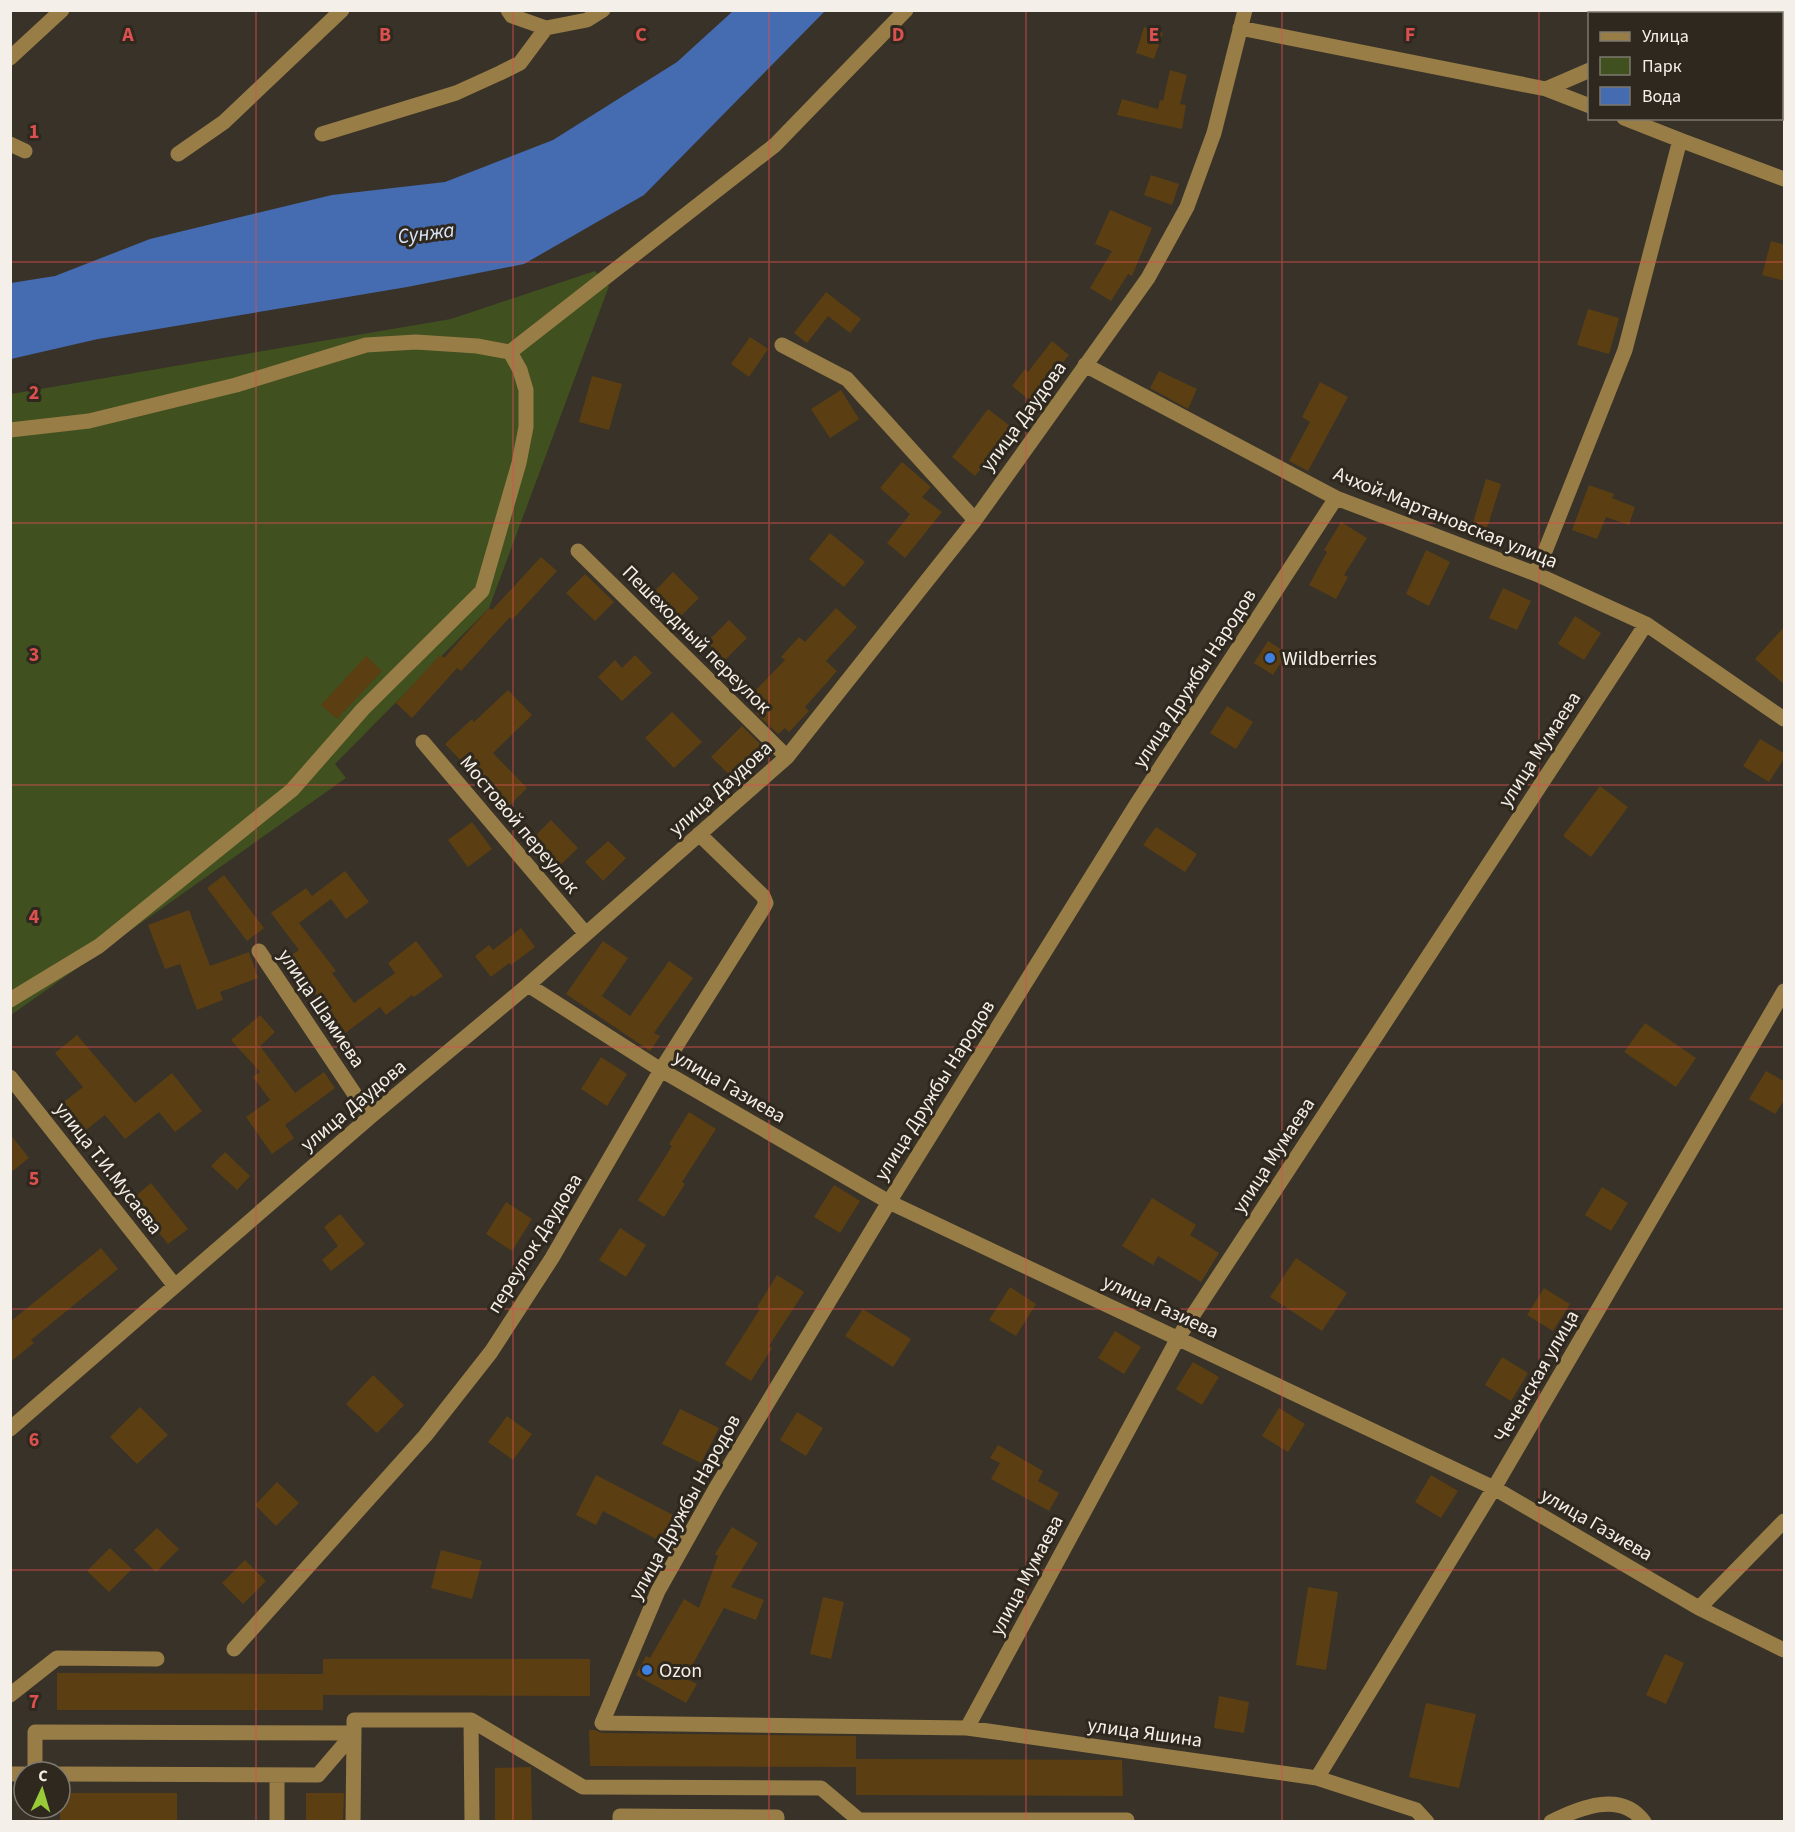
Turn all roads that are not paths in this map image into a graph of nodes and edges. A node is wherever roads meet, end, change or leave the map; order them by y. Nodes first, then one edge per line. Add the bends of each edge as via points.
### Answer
1 (62, 10) edge
2 (342, 10) edge
3 (508, 10) edge
4 (603, 10) edge
5 (906, 10) edge
6 (1245, 10) edge
7 (546, 28) junction
8 (1240, 28) junction
9 (10, 58) edge
10 (1588, 71) edge
11 (1546, 89) junction
12 (1588, 104) edge
13 (1629, 120) edge
14 (322, 134) dead end
15 (1680, 140) junction
16 (10, 144) edge
17 (25, 151) dead end
18 (178, 154) dead end
19 (1785, 179) edge
20 (782, 345) dead end
21 (510, 352) junction
22 (1085, 365) junction
23 (10, 430) edge
24 (1336, 498) junction
25 (975, 520) junction
26 (578, 551) dead end
27 (1536, 574) junction
28 (1646, 624) junction
29 (1785, 719) edge
30 (423, 742) dead end
31 (787, 757) junction
32 (699, 834) junction
33 (586, 934) junction
34 (260, 951) dead end
35 (528, 985) junction
36 (1785, 991) edge
37 (10, 1000) edge
38 (661, 1070) junction
39 (10, 1077) edge
40 (370, 1117) junction
41 (889, 1202) junction
42 (175, 1286) junction
43 (1178, 1338) junction
44 (10, 1430) edge
45 (1494, 1488) junction
46 (1785, 1521) edge
47 (1699, 1608) junction
48 (234, 1650) dead end
49 (1785, 1650) edge
50 (158, 1659) dead end
51 (10, 1695) edge
52 (471, 1720) junction
53 (602, 1723) joint
54 (967, 1728) junction
55 (354, 1733) junction
56 (35, 1760) edge
57 (72, 1774) edge
58 (277, 1775) junction
59 (1317, 1778) junction
60 (878, 1820) edge
61 (1127, 1820) edge
62 (277, 1821) edge
63 (353, 1821) edge
64 (472, 1821) edge
65 (620, 1821) edge
66 (777, 1821) edge
67 (1427, 1821) edge
68 (1551, 1821) edge
69 (1644, 1821) edge

1 - 9 street
2 - 18 street via 224,122
3 - 7 street via 512,16
4 - 7 street via 587,20
5 - 21 street via 775,145
6 - 8 street, улица Даудова
7 - 14 street via 520,63 500,73 456,93
8 - 11 street
8 - 22 street, улица Даудова via 1214,133 1187,207 1148,278
10 - 11 street
11 - 12 street
13 - 15 street
15 - 19 street
15 - 27 street via 1625,350
16 - 17 street
20 - 25 street via 847,379
21 - 23 street via 416,342 366,345 236,385 89,421
21 - 37 street via 526,390 526,427 482,591 363,709 292,790 99,946
22 - 24 street, Ачхой-Мартановская улица
22 - 25 street, улица Даудова
24 - 27 street, Ачхой-Мартановская улица
24 - 41 street, улица Дружбы Народов via 1136,806
25 - 31 street, улица Даудова
26 - 31 street, Пешеходный переулок
27 - 28 street, Ачхой-Мартановская улица
28 - 29 street, Ачхой-Мартановская улица
28 - 43 street, улица Мумаева
30 - 33 street, Мостовой переулок
31 - 32 street, улица Даудова
32 - 33 street, улица Даудова
32 - 38 street, переулок Даудова via 766,903
33 - 35 street, улица Даудова
34 - 40 street, улица Шамиева
35 - 38 street, улица Газиева
35 - 40 street, улица Даудова
36 - 45 street, Чеченская улица
38 - 41 street, улица Газиева
38 - 48 street, переулок Даудова via 552,1258 491,1352 425,1436
39 - 42 street, улица Т.И.Мусаева
40 - 42 street, улица Даудова
41 - 43 street, улица Газиева
41 - 53 street, улица Дружбы Народов via 658,1591
42 - 44 street, улица Даудова
43 - 45 street, улица Газиева
43 - 54 street, улица Мумаева
45 - 47 street, улица Газиева
45 - 59 street, Чеченская улица
46 - 47 street
47 - 49 street, улица Газиева
50 - 51 street via 57,1658
52 - 55 street via 354,1720
52 - 60 street via 583,1787 821,1788 859,1820
52 - 64 street
53 - 54 street, улица Яшина
54 - 59 street, улица Яшина
55 - 56 street via 35,1732
55 - 58 street via 318,1775
55 - 63 street
57 - 58 street
58 - 62 street
59 - 67 street, улица Яшина via 1416,1810
60 - 61 street
65 - 66 street via 620,1816 777,1817
68 - 69 street via 1576,1810 1610,1803 1628,1808

